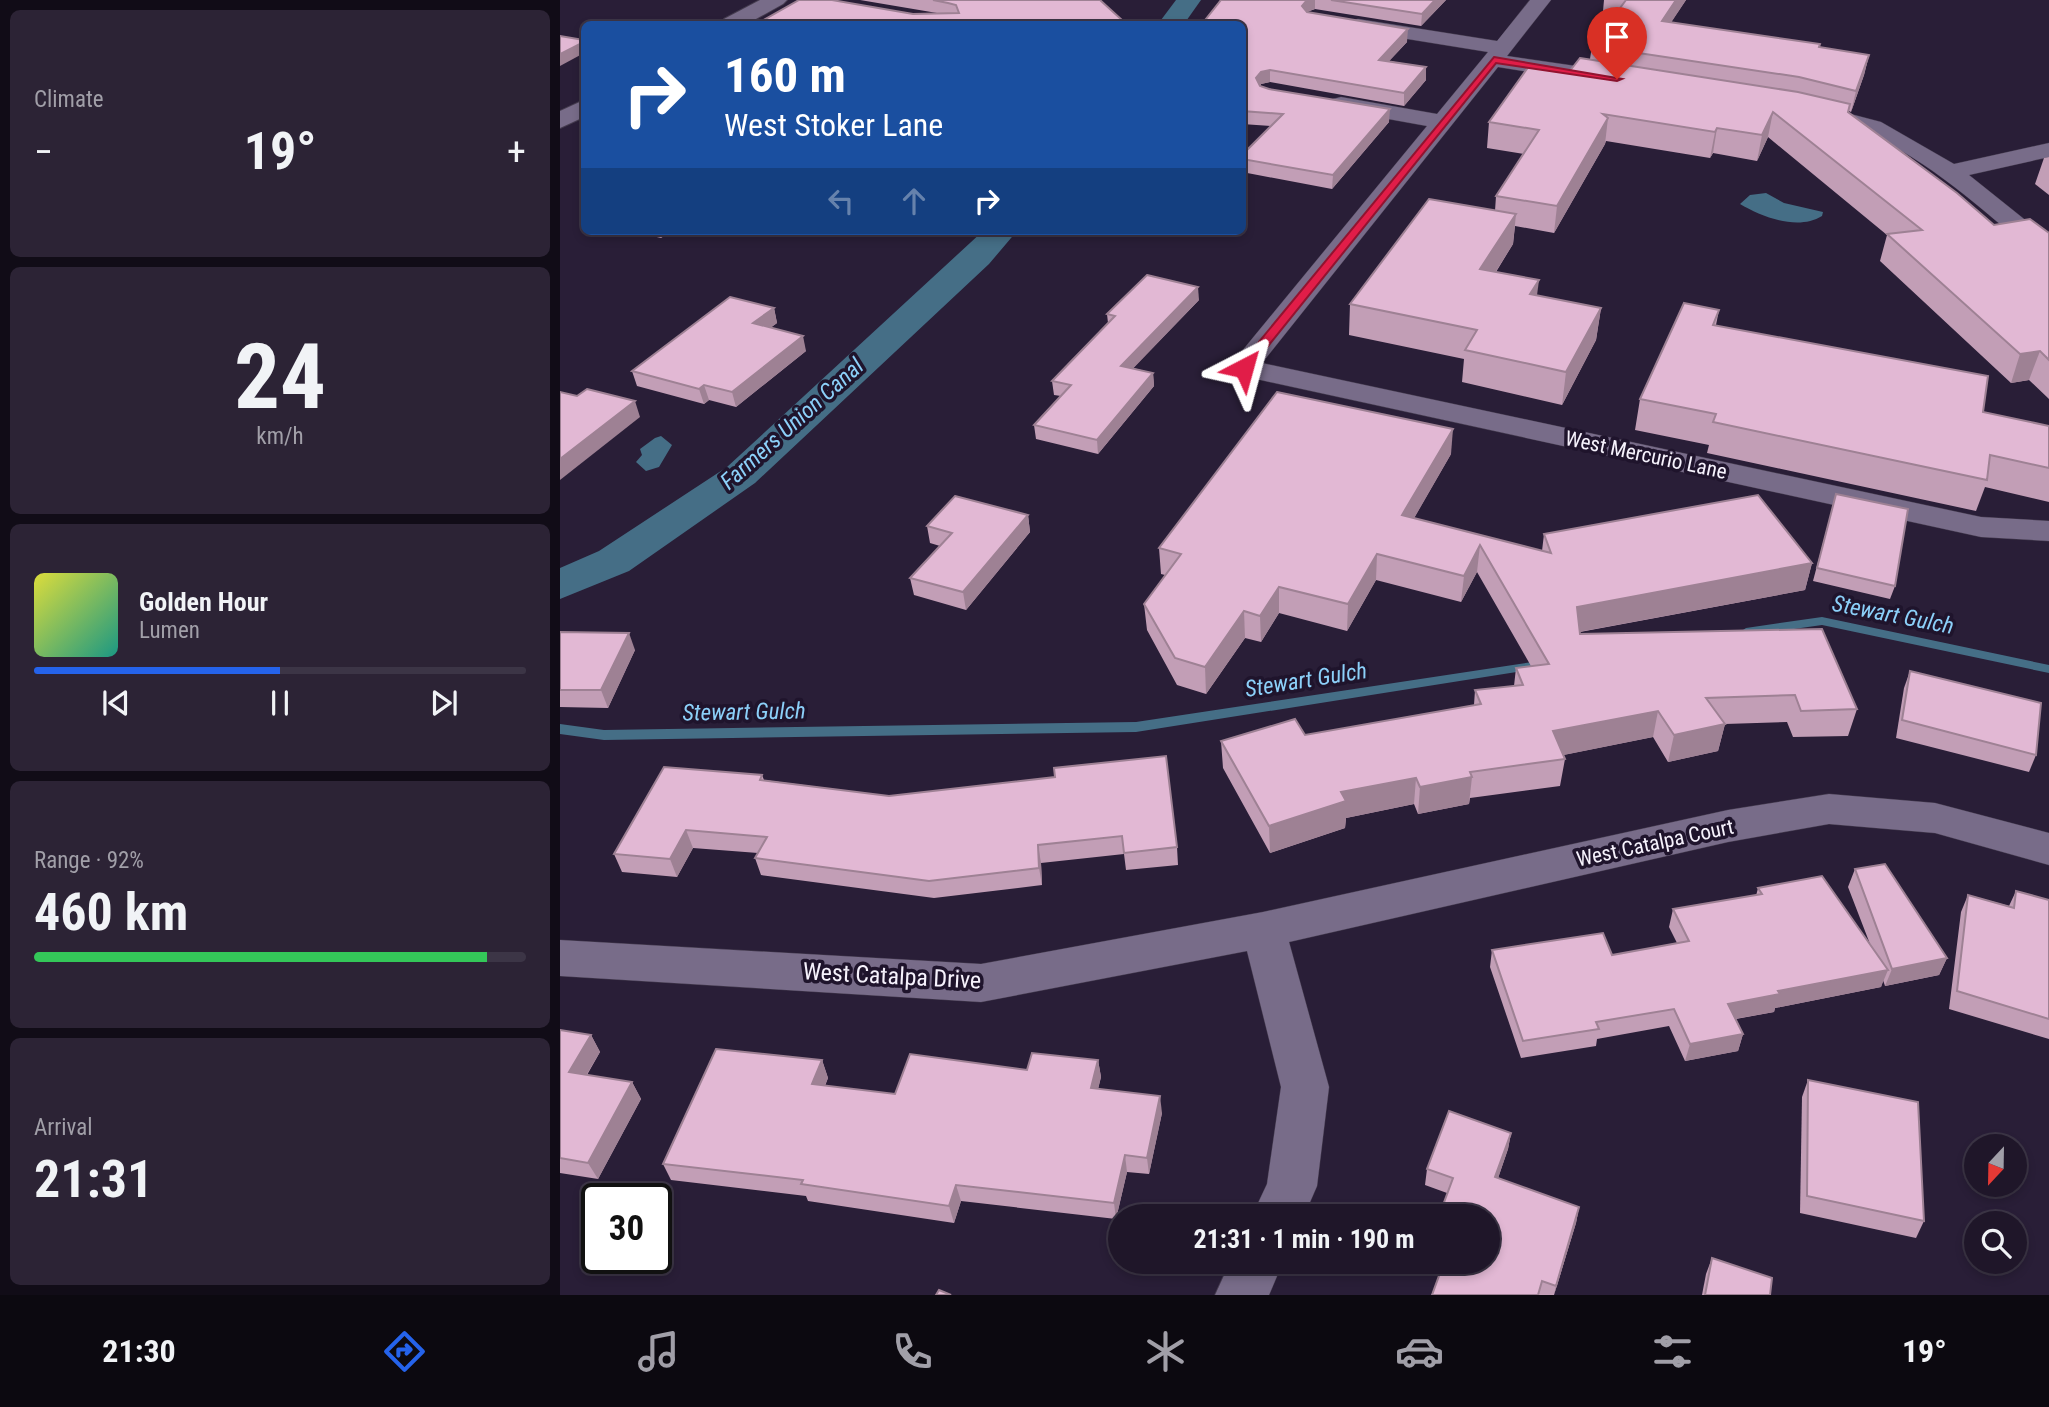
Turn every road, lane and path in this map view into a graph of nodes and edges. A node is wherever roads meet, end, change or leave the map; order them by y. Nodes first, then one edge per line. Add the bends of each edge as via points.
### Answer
1 (776, 0) edge
2 (1541, 0) edge
3 (738, 21) edge
4 (1342, 22) edge
5 (1498, 54) junction
6 (1640, 82) edge
7 (1323, 101) edge
8 (1794, 107) edge
9 (581, 109) edge
10 (560, 121) edge
11 (1443, 122) junction
12 (2049, 150) edge
13 (1949, 172) junction
14 (2049, 252) edge
15 (2049, 531) edge
16 (2049, 849) edge
17 (1262, 929) junction
18 (560, 958) edge
19 (1284, 1204) edge
20 (1252, 1274) edge
21 (1242, 1295) edge

1 - 3 street
2 - 5 street
4 - 5 street
5 - 6 street
5 - 11 street
7 - 11 street
8 - 13 street via 1873,127
9 - 10 street
11 - 15 street, West Mercurio Lane via 1244,368 1981,527
12 - 13 street
13 - 14 street
16 - 17 street, West Catalpa Court via 1935,817 1829,809 1715,829
17 - 18 street, West Catalpa Drive via 981,983
17 - 19 street via 1306,1087 1292,1186
20 - 21 street

